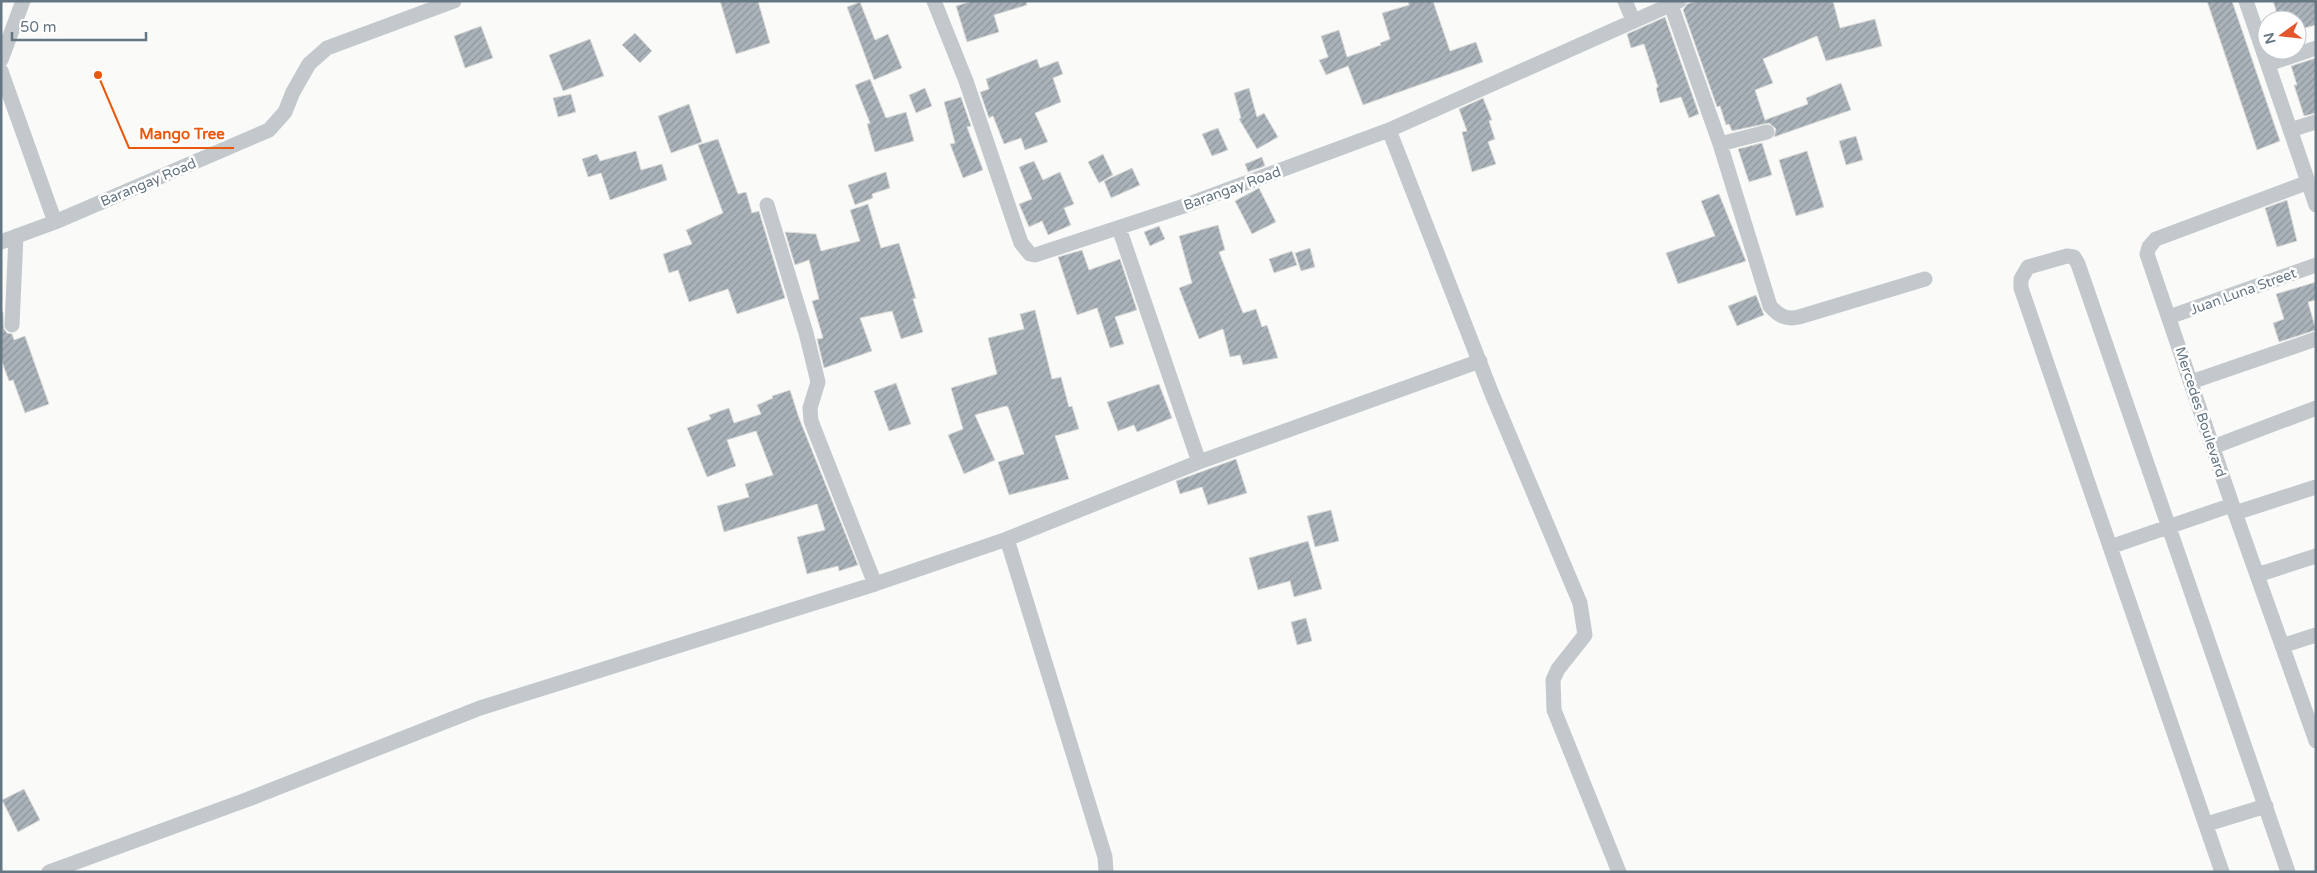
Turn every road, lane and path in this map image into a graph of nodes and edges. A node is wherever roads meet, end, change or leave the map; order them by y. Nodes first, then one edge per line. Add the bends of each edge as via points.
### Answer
1 (23, 1) edge
2 (454, 1) edge
3 (934, 1) edge
4 (1625, 1) edge
5 (2246, 1) edge
6 (1675, 3) edge
7 (1633, 20) junction
8 (2316, 48) edge
9 (1, 60) edge
10 (2268, 64) junction
11 (1, 71) edge
12 (2316, 122) edge
13 (1389, 130) junction
14 (2290, 130) junction
15 (1767, 132) dead end
16 (1720, 144) junction
17 (2313, 195) edge
18 (767, 205) dead end
19 (55, 222) junction
20 (1119, 228) junction
21 (8, 239) edge
22 (2316, 265) edge
23 (1925, 279) dead end
24 (2169, 317) junction
25 (12, 325) dead end
26 (2316, 339) edge
27 (1480, 362) junction
28 (2191, 382) junction
29 (2316, 408) edge
30 (2213, 447) junction
31 (1199, 462) junction
32 (2316, 487) edge
33 (2233, 509) junction
34 (2167, 526) junction
35 (1007, 539) junction
36 (2110, 547) junction
37 (2316, 556) edge
38 (2257, 575) junction
39 (875, 584) junction
40 (2316, 635) edge
41 (2282, 646) junction
42 (2310, 708) edge
43 (2316, 741) edge
44 (2266, 806) junction
45 (2207, 824) junction
46 (49, 872) edge
47 (1106, 872) edge
48 (1619, 872) edge
49 (2222, 872) edge
50 (2288, 872) edge

1 - 9 street
2 - 19 street, Barangay Road via 328,48 309,64 285,112 269,130
3 - 20 street, Barangay Road via 1026,251 1040,254
4 - 7 street
5 - 10 street
6 - 7 street, Barangay Road
6 - 16 street
7 - 13 street, Barangay Road
8 - 10 street
10 - 14 street
11 - 19 street
12 - 14 street
13 - 20 street, Barangay Road
13 - 27 street
14 - 17 street
15 - 16 street
16 - 23 street via 1770,306 1782,317 1799,318
17 - 24 street, Mercedes Boulevard via 2156,239 2147,254
18 - 39 street via 818,382 810,408 811,421
19 - 21 street, Barangay Road
20 - 31 street
21 - 25 street
22 - 24 street, Juan Luna Street
24 - 28 street, Mercedes Boulevard
26 - 28 street
27 - 31 street
27 - 48 street via 1580,603 1585,635 1553,680 1554,710
28 - 30 street, Mercedes Boulevard
29 - 30 street
30 - 33 street, Mercedes Boulevard
31 - 35 street
32 - 33 street
33 - 34 street
33 - 38 street, Mercedes Boulevard
34 - 36 street
34 - 36 street via 2078,264 2067,256 2028,268 2021,278 2021,288
34 - 44 street
35 - 39 street
35 - 47 street via 1105,857
36 - 45 street
37 - 38 street
38 - 41 street, Mercedes Boulevard
39 - 46 street via 480,708 246,800
40 - 41 street
41 - 42 street, Mercedes Boulevard
42 - 43 street, Mercedes Boulevard
44 - 45 street
44 - 50 street
45 - 49 street

